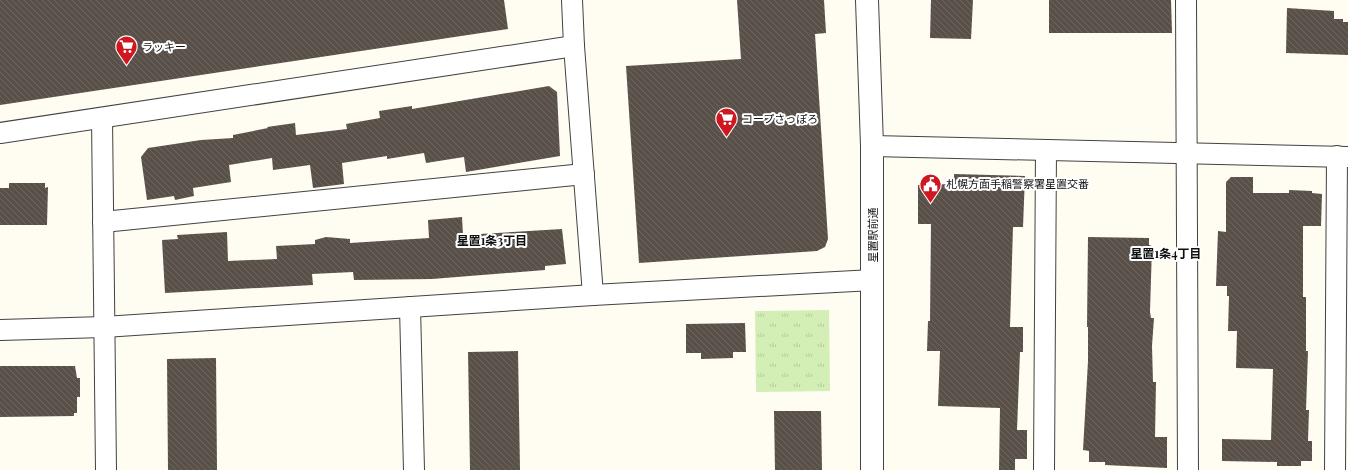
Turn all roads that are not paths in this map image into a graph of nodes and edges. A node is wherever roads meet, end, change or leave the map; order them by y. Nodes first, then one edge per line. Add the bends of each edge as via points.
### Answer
1 (572, 0) edge
2 (867, 0) edge
3 (1186, 0) edge
4 (574, 46) junction
5 (102, 118) junction
6 (0, 133) edge
7 (872, 146) junction
8 (1046, 150) junction
9 (1185, 153) junction
10 (1342, 156) edge
11 (584, 174) junction
12 (103, 222) junction
13 (873, 280) junction
14 (593, 295) junction
15 (410, 307) junction
16 (104, 327) junction
17 (0, 330) edge
18 (106, 470) edge
19 (414, 470) edge
20 (872, 470) edge
21 (1044, 470) edge
22 (1188, 470) edge
23 (1335, 470) edge

1 - 4 street
2 - 7 street, 星置駅前通
3 - 9 street
4 - 5 street
4 - 11 street
5 - 6 street
5 - 12 street
7 - 8 street
7 - 13 street, 星置駅前通
8 - 9 street
8 - 21 street
9 - 10 street
9 - 22 street
10 - 23 street
11 - 12 street
11 - 14 street
12 - 16 street
13 - 14 street
13 - 20 street, 星置駅前通
14 - 15 street
15 - 16 street
15 - 19 street
16 - 17 street
16 - 18 street

